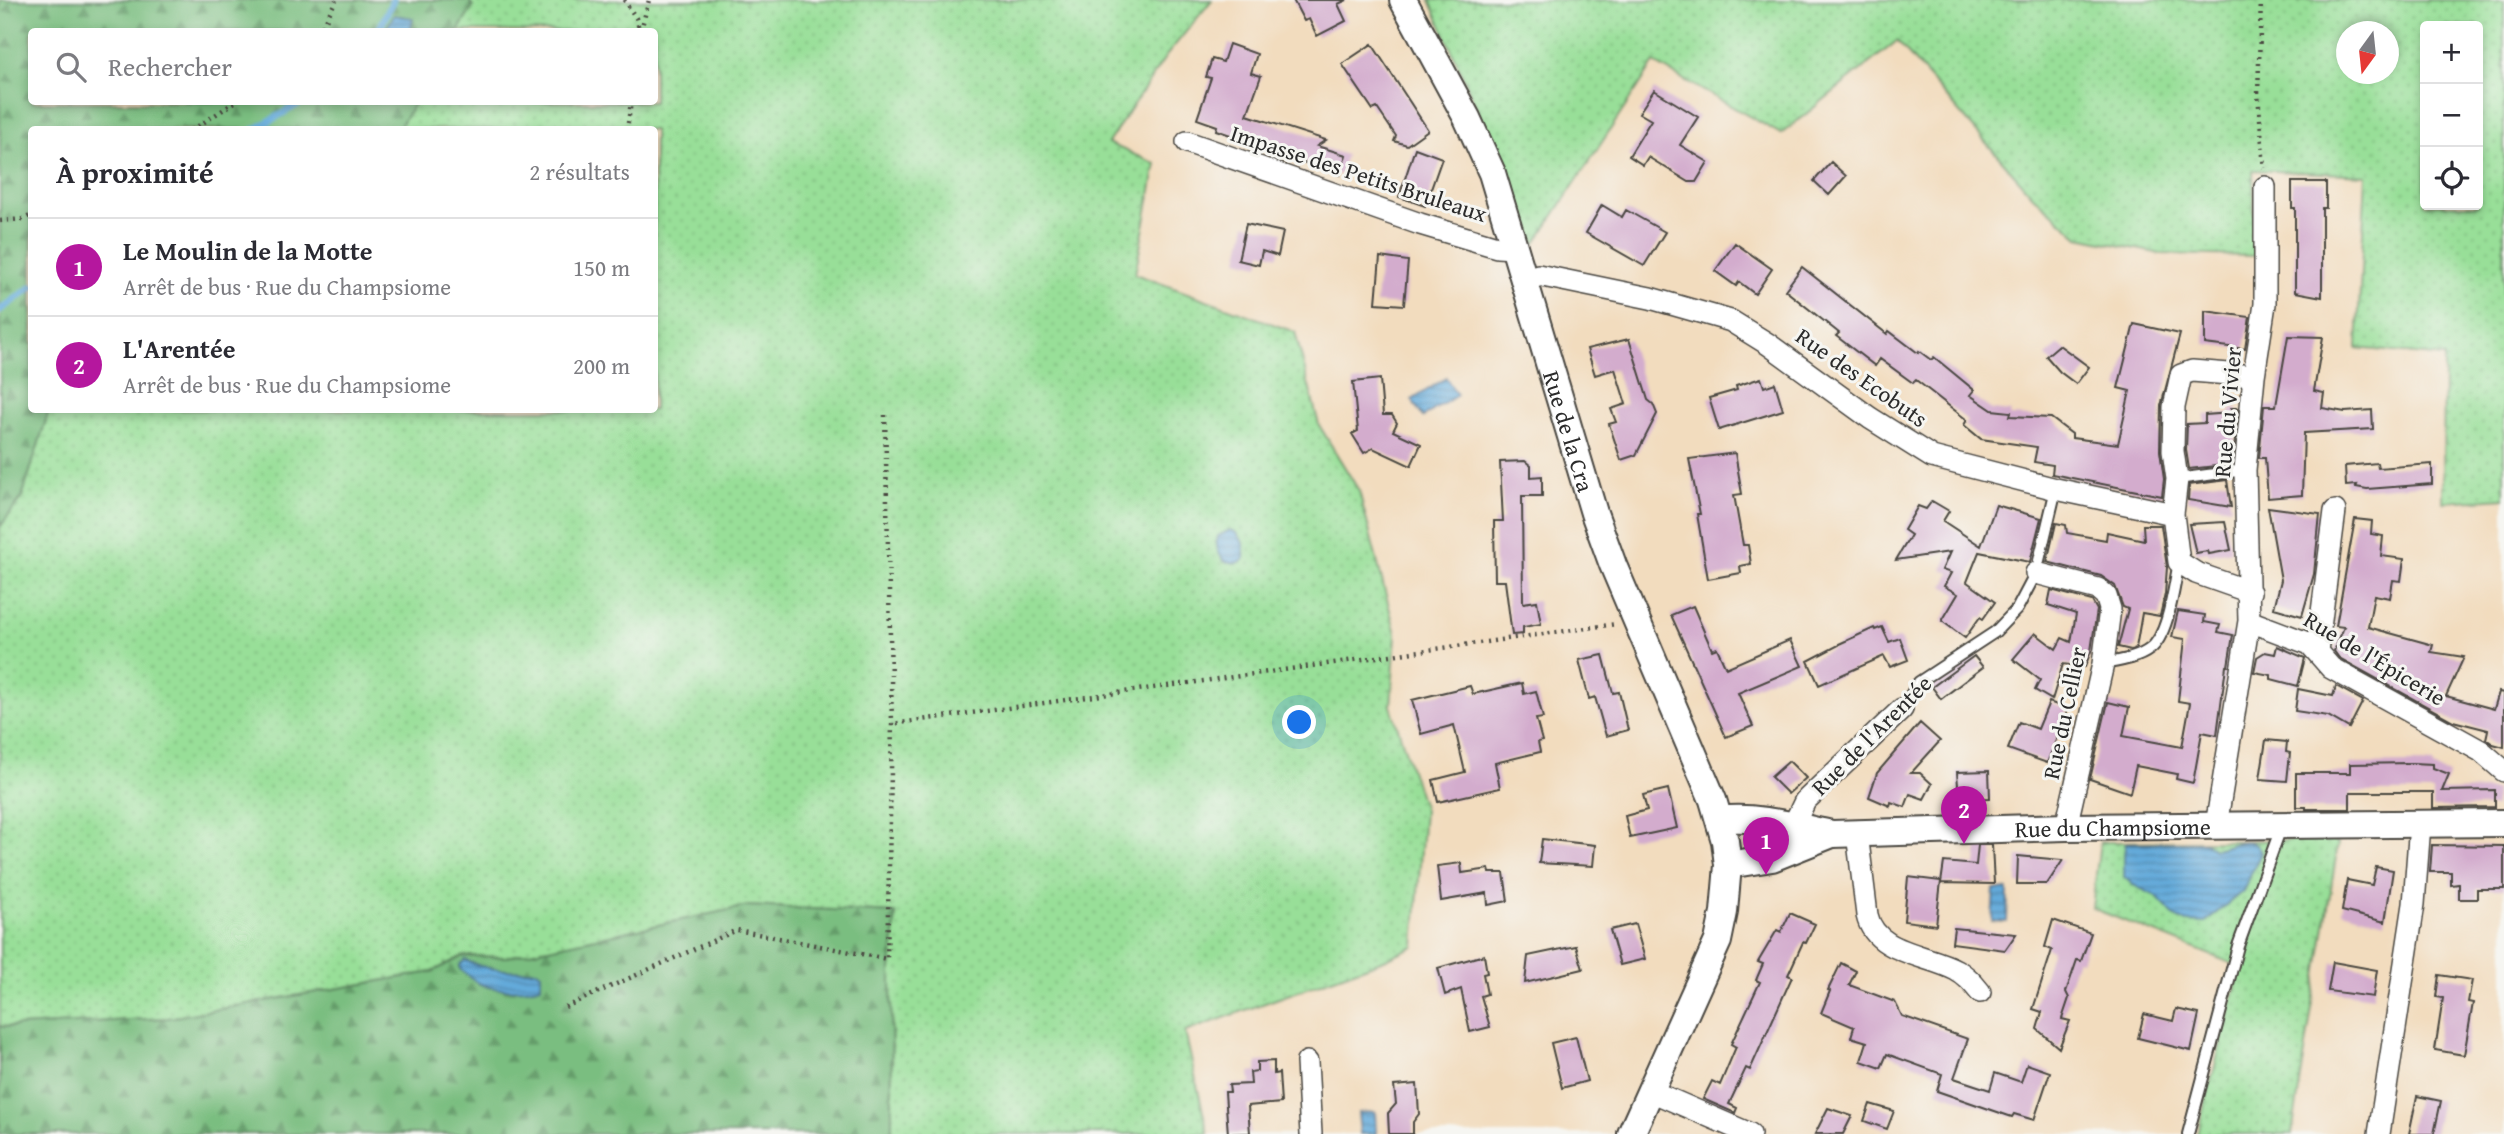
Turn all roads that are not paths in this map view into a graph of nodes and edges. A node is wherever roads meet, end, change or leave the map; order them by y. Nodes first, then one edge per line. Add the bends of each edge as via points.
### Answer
1 (1403, 0) edge
2 (1187, 142) dead end
3 (2265, 187) road end
4 (1515, 248) junction
5 (1525, 280) junction
6 (2254, 376) junction
7 (2245, 470) junction
8 (2177, 479) junction
9 (2056, 489) junction
10 (2335, 511) dead end
11 (2173, 514) junction
12 (2179, 562) junction
13 (2036, 573) junction
14 (2250, 592) junction
15 (2249, 621) junction
16 (2317, 651) junction
17 (2103, 664) junction
18 (1902, 709) joint
19 (2504, 771) edge
20 (1720, 820) junction
21 (2504, 823) edge
22 (2420, 824) junction
23 (2282, 825) junction
24 (1793, 826) junction
25 (2216, 826) junction
26 (2066, 827) junction
27 (1844, 834) junction
28 (1728, 865) junction
29 (1980, 992) dead end
30 (1307, 1062) dead end
31 (1651, 1091) junction
32 (1311, 1134) edge
33 (1630, 1134) edge
34 (1750, 1134) edge
35 (2188, 1134) edge
36 (2379, 1134) edge

1 - 4 street, Rue de la Cra via 1492,173
2 - 4 street, Impasse des Petits Bruleaux via 1420,224
3 - 6 street, Rue du Vivier via 2265,304
4 - 5 street, Rue de la Cra
5 - 9 street, Rue des Ecobuts via 1538,275 1650,298 1731,321 1932,457
5 - 20 street, Rue de la Cra via 1594,513
6 - 7 street, Rue du Vivier
6 - 8 street via 2192,371 2180,375 2174,407
7 - 8 lane
7 - 14 street, Rue du Vivier
8 - 11 street
9 - 11 street, Rue des Ecobuts
9 - 13 lane, Rue de l'Arentée
10 - 16 street
11 - 12 street
12 - 14 street via 2196,573
12 - 17 lane via 2162,635 2151,649
13 - 17 street, Rue du Cellier via 2098,589 2106,596 2110,609
13 - 18 lane, Rue de l'Arentée via 2008,620 1919,682
14 - 15 street, Rue du Vivier
15 - 16 street, Rue de l'Épicerie via 2310,644
15 - 25 street, Rue du Vivier
16 - 19 street, Rue de l'Épicerie via 2331,668 2481,751
17 - 26 street, Rue du Cellier
18 - 24 street, Rue de l'Arentée via 1805,801
20 - 24 street
20 - 28 street, Rue de la Cra
21 - 22 street, Rue du Champsiome
22 - 23 street, Rue du Champsiome
22 - 36 street via 2414,904
23 - 25 street, Rue du Champsiome
23 - 35 lane via 2238,946
24 - 27 street
25 - 26 street, Rue du Champsiome
26 - 27 street, Rue du Champsiome
27 - 28 street, Rue du Champsiome via 1772,858
27 - 29 street via 1874,933 1956,970
28 - 31 street, Rue de la Cra via 1718,941
30 - 32 street
31 - 33 street, Rue de la Cra
31 - 34 street

